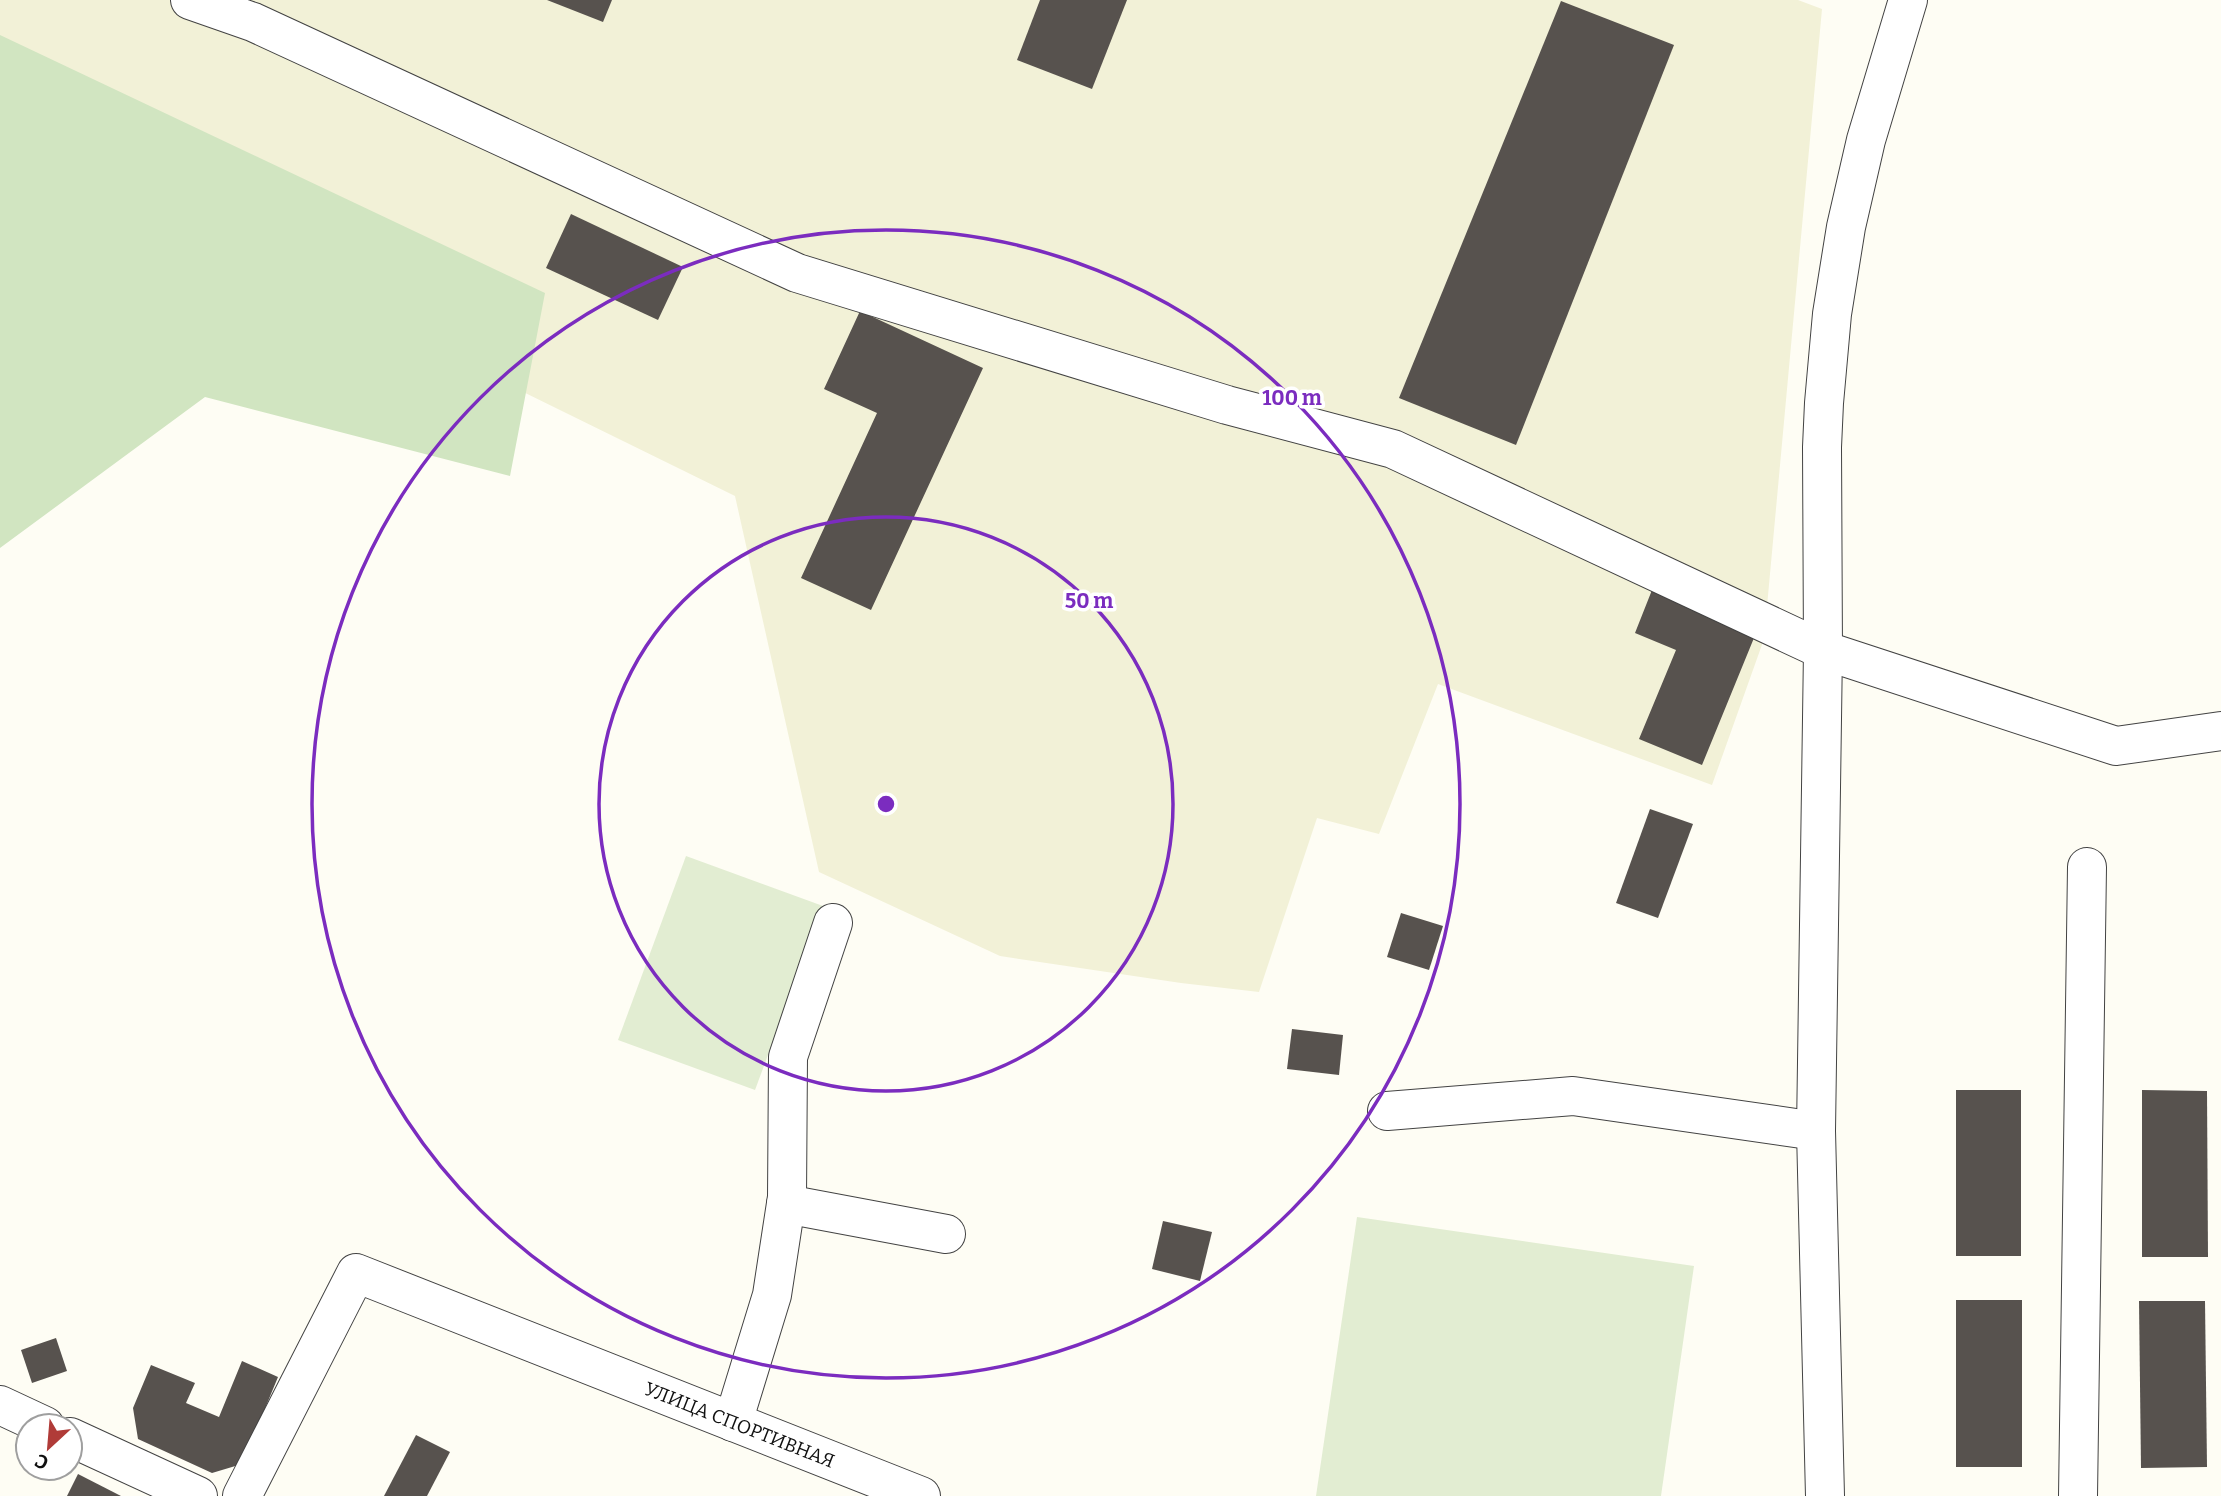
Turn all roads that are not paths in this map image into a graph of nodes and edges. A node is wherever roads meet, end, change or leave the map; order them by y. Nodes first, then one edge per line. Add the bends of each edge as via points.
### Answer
1 (190, 0) edge
2 (1908, 0) edge
3 (1823, 650) junction
4 (2221, 731) edge
5 (2087, 867) dead end
6 (833, 923) dead end
7 (1387, 1111) dead end
8 (1815, 1131) junction
9 (786, 1205) junction
10 (946, 1234) dead end
11 (733, 1422) junction
12 (84, 1443) edge
13 (198, 1496) edge
14 (242, 1496) edge
15 (922, 1496) edge
16 (1825, 1496) edge
17 (2078, 1496) edge

1 - 3 street via 254,22 797,273 1227,405 1393,449
2 - 3 street via 1855,183 1832,314 1822,447
3 - 4 street via 2116,746
3 - 8 street
5 - 17 street
6 - 9 street via 788,1057
7 - 8 street via 1573,1096
8 - 16 street
9 - 10 street
9 - 11 street via 772,1295
11 - 14 street, УЛИЦА СПОРТИВНАЯ via 356,1273
11 - 15 street, УЛИЦА СПОРТИВНАЯ
12 - 13 street

